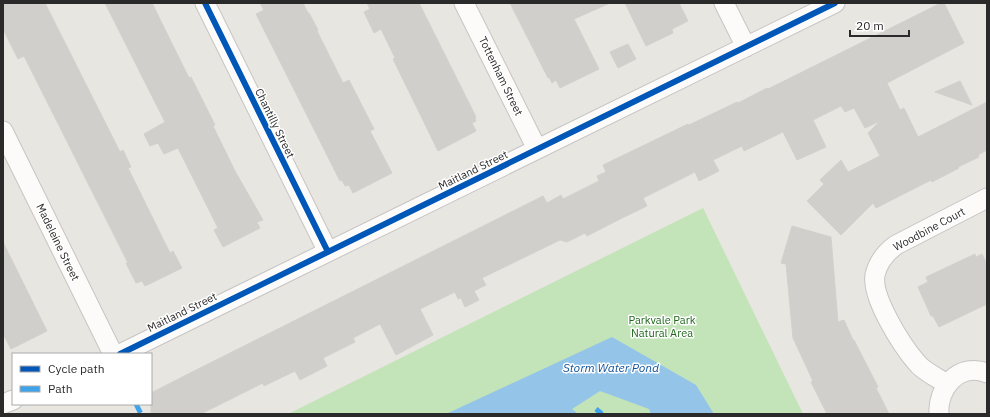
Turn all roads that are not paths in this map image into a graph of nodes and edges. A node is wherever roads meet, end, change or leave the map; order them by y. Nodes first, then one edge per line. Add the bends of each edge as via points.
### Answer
1 (205, 3) edge
2 (464, 3) edge
3 (724, 3) edge
4 (835, 3) edge
5 (746, 47) junction
6 (3, 131) edge
7 (537, 149) junction
8 (987, 198) edge
9 (328, 252) junction
10 (113, 353) edge
11 (122, 353) edge
12 (987, 373) edge
13 (947, 384) junction
14 (939, 414) edge

1 - 9 street, Chantilly Street
2 - 7 street, Tottenham Street
3 - 5 street
4 - 5 street, Maitland Street
5 - 7 street, Maitland Street
6 - 10 street, Madeleine Street
7 - 9 street, Maitland Street
8 - 13 street, Woodbine Court via 896,245 879,262 875,276 879,299 894,329 917,364
9 - 11 street, Maitland Street
12 - 13 street via 963,373
13 - 14 street via 938,404

